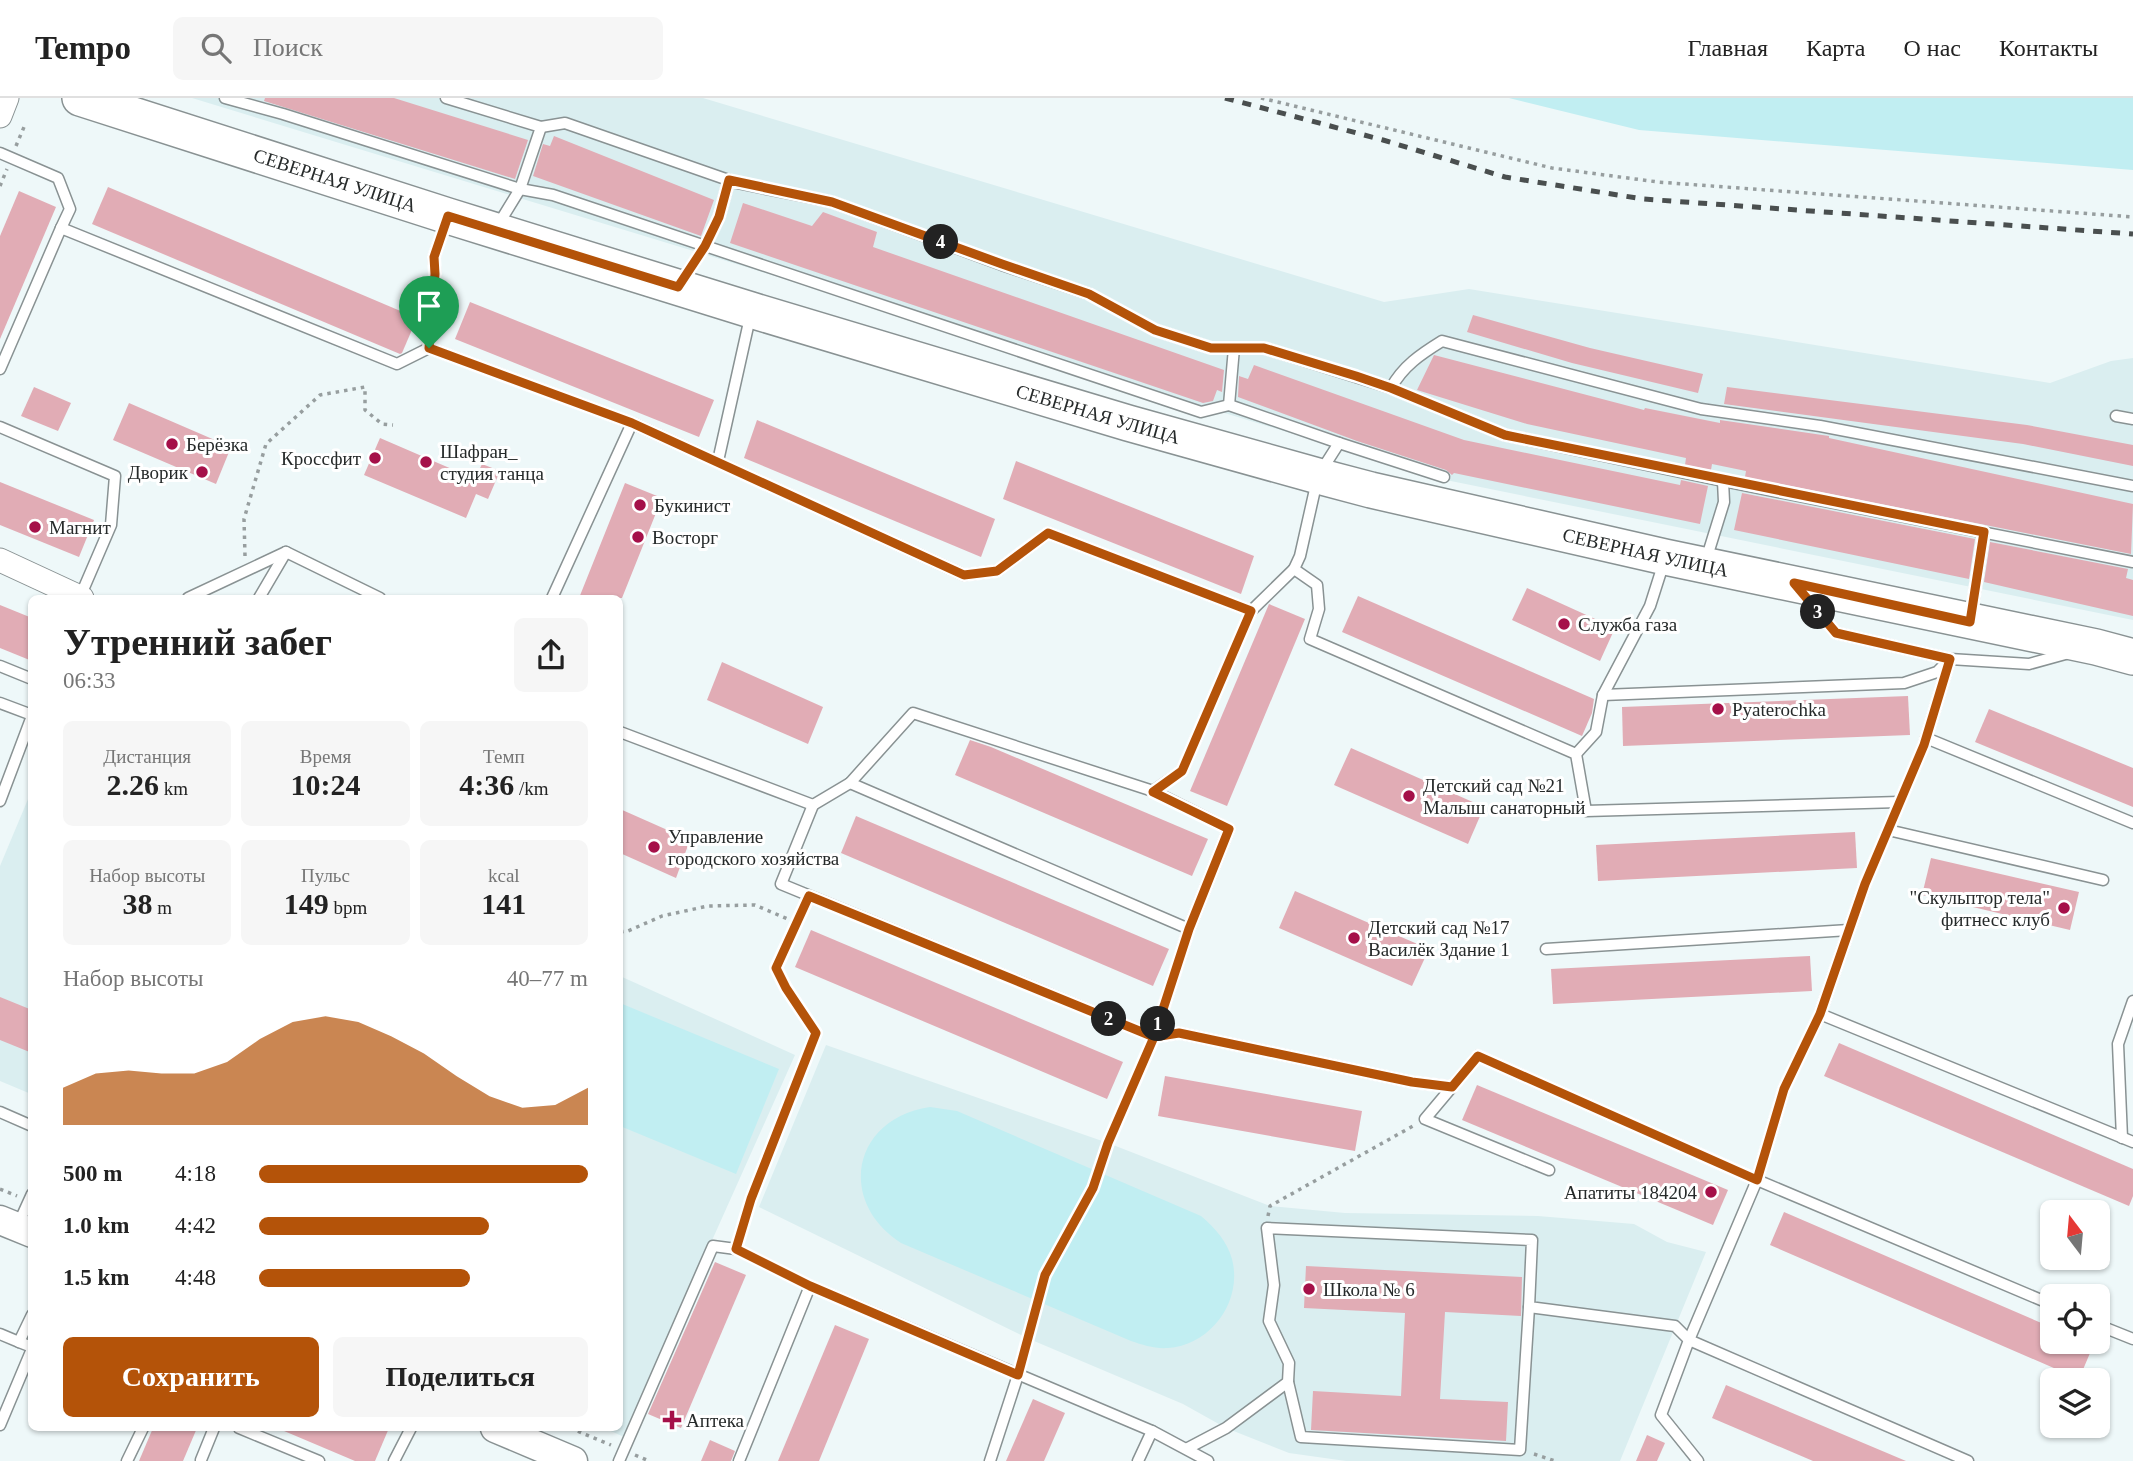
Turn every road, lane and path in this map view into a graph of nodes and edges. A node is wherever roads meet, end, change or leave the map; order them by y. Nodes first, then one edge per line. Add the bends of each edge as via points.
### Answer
1 (8, 98) edge
2 (83, 98) edge
3 (225, 98) edge
4 (446, 98) edge
5 (1261, 98) edge
6 (0, 116) edge
7 (541, 127) junction
8 (0, 153) edge
9 (729, 180) junction
10 (520, 189) junction
11 (448, 216) junction
12 (2133, 217) edge
13 (61, 228) junction
14 (495, 230) junction
15 (705, 246) junction
16 (678, 287) junction
17 (751, 310) junction
18 (429, 348) junction
19 (1234, 348) junction
20 (0, 369) edge
21 (1391, 388) junction
22 (1229, 405) junction
23 (2116, 416) dead end
24 (2133, 419) edge
25 (632, 423) junction
26 (394, 425) dead end
27 (0, 427) edge
28 (1339, 443) junction
29 (718, 461) junction
30 (1318, 476) junction
31 (1444, 477) dead end
32 (1723, 481) junction
33 (2133, 486) edge
34 (1984, 532) junction
35 (286, 552) junction
36 (1665, 557) junction
37 (0, 560) edge
38 (2133, 562) edge
39 (1705, 565) junction
40 (1294, 569) junction
41 (245, 572) junction
42 (1794, 583) junction
43 (74, 595) edge
44 (81, 595) edge
45 (195, 595) edge
46 (261, 595) edge
47 (374, 595) edge
48 (553, 595) edge
49 (1251, 611) junction
50 (1970, 622) junction
51 (2096, 647) junction
52 (2133, 657) edge
53 (1950, 659) junction
54 (0, 666) edge
55 (28, 677) edge
56 (1603, 695) junction
57 (0, 703) edge
58 (28, 714) edge
59 (28, 726) edge
60 (623, 733) edge
61 (1926, 738) junction
62 (1576, 754) junction
63 (850, 783) junction
64 (1153, 792) junction
65 (0, 800) edge
66 (1899, 802) junction
67 (813, 805) junction
68 (2133, 822) edge
69 (1888, 830) junction
70 (2103, 880) dead end
71 (809, 896) junction
72 (797, 923) junction
73 (1189, 929) junction
74 (1849, 930) junction
75 (623, 932) edge
76 (1546, 949) dead end
77 (2133, 1001) edge
78 (1820, 1014) junction
79 (1154, 1037) junction
80 (1452, 1087) junction
81 (0, 1112) edge
82 (1425, 1119) junction
83 (28, 1124) edge
84 (2128, 1140) edge
85 (1549, 1170) dead end
86 (1757, 1180) junction
87 (28, 1202) edge
88 (16, 1226) edge
89 (1267, 1228) junction
90 (736, 1249) junction
91 (810, 1286) junction
92 (2040, 1300) edge
93 (1529, 1307) junction
94 (28, 1323) edge
95 (2110, 1330) edge
96 (0, 1334) edge
97 (2133, 1339) edge
98 (1689, 1340) junction
99 (19, 1342) junction
100 (28, 1346) edge
101 (28, 1358) edge
102 (1018, 1375) junction
103 (1289, 1382) junction
104 (0, 1425) edge
105 (142, 1431) edge
106 (213, 1431) edge
107 (246, 1431) edge
108 (409, 1431) edge
109 (501, 1431) edge
110 (1152, 1431) junction
111 (1188, 1448) junction
112 (1520, 1450) junction
113 (201, 1460) edge
114 (564, 1460) edge
115 (127, 1461) edge
116 (319, 1461) edge
117 (394, 1461) edge
118 (619, 1461) edge
119 (739, 1461) edge
120 (990, 1461) edge
121 (1138, 1461) edge
122 (1208, 1461) edge
123 (1555, 1461) edge
124 (1698, 1461) edge
125 (1968, 1461) edge

1 - 6 street
2 - 11 main road, СЕВЕРНАЯ УЛИЦА
3 - 10 lane
4 - 7 lane
5 - 12 path via 1552,168 1645,181
7 - 9 lane via 565,123
7 - 10 lane
8 - 13 lane via 58,178 70,209
9 - 15 lane
9 - 19 lane via 832,202 1089,294 1155,330 1211,348
10 - 14 lane
10 - 15 lane via 553,195
11 - 14 main road, СЕВЕРНАЯ УЛИЦА
11 - 18 lane via 434,257
13 - 18 lane via 397,364
13 - 20 lane
14 - 16 main road, СЕВЕРНАЯ УЛИЦА
15 - 16 lane
15 - 22 lane via 1201,412
16 - 17 main road, СЕВЕРНАЯ УЛИЦА
17 - 29 lane
17 - 30 main road, СЕВЕРНАЯ УЛИЦА
18 - 25 lane
19 - 21 lane via 1264,348
19 - 22 lane
21 - 32 lane via 1505,435
21 - 33 lane via 1418,355 1442,341 1701,409 1820,426
22 - 28 lane
23 - 24 lane
25 - 29 lane
25 - 48 lane
26 - 41 path via 383,424 365,410 365,387 320,395 266,444 244,519
27 - 44 lane via 115,476 111,525
28 - 30 lane
28 - 31 lane
29 - 49 lane via 964,575 997,571 1048,533
30 - 36 main road, СЕВЕРНАЯ УЛИЦА
30 - 40 lane
32 - 34 lane
32 - 39 lane via 1724,502
34 - 38 lane
34 - 50 lane
35 - 41 lane
35 - 46 lane
35 - 47 lane
36 - 39 main road, СЕВЕРНАЯ УЛИЦА
36 - 56 lane via 1650,606
37 - 43 street
39 - 42 main road, СЕВЕРНАЯ УЛИЦА
40 - 49 lane
40 - 62 lane via 1317,585 1319,609 1310,639
41 - 45 lane
42 - 50 main road, СЕВЕРНАЯ УЛИЦА
42 - 53 lane via 1836,633
49 - 64 lane via 1182,771
50 - 51 main road, СЕВЕРНАЯ УЛИЦА
51 - 52 main road, СЕВЕРНАЯ УЛИЦА
51 - 53 lane via 2029,664
53 - 56 lane via 1937,672 1905,683
53 - 61 lane
54 - 55 lane
56 - 62 lane via 1596,732
57 - 58 lane
59 - 65 lane
60 - 67 lane
61 - 66 lane
61 - 68 lane
62 - 66 lane via 1586,811
63 - 64 lane via 913,713
63 - 67 lane
63 - 73 lane
64 - 73 lane via 1229,829
66 - 69 lane
67 - 71 lane via 780,884
69 - 70 lane
69 - 74 lane
71 - 72 path
71 - 79 lane
72 - 75 path via 755,905 708,906 662,916
72 - 90 path via 776,968 816,1033
73 - 79 lane
74 - 76 lane
74 - 78 lane
77 - 84 lane via 2118,1044
78 - 84 lane
78 - 86 lane via 1784,1089
79 - 80 lane via 1179,1033
79 - 102 path via 1093,1188 1045,1275
80 - 82 lane
80 - 86 lane via 1478,1056
81 - 83 lane
82 - 85 lane
82 - 89 path via 1270,1206
86 - 92 lane
86 - 98 lane
87 - 88 lane
89 - 93 lane via 1532,1240
89 - 103 lane via 1274,1285 1269,1321 1289,1363
90 - 91 lane
90 - 118 lane via 713,1246
91 - 102 lane
91 - 119 lane
93 - 98 lane via 1675,1326
93 - 112 lane
94 - 99 lane
95 - 97 lane
96 - 99 lane
98 - 124 lane via 1661,1415
98 - 125 lane
99 - 100 lane
101 - 104 lane
102 - 110 lane
102 - 120 lane
103 - 111 lane via 1226,1428
103 - 112 lane via 1301,1437
105 - 115 lane
106 - 113 lane
107 - 116 lane
108 - 117 lane
109 - 114 street
110 - 111 lane
110 - 121 lane
111 - 122 lane
112 - 123 path

